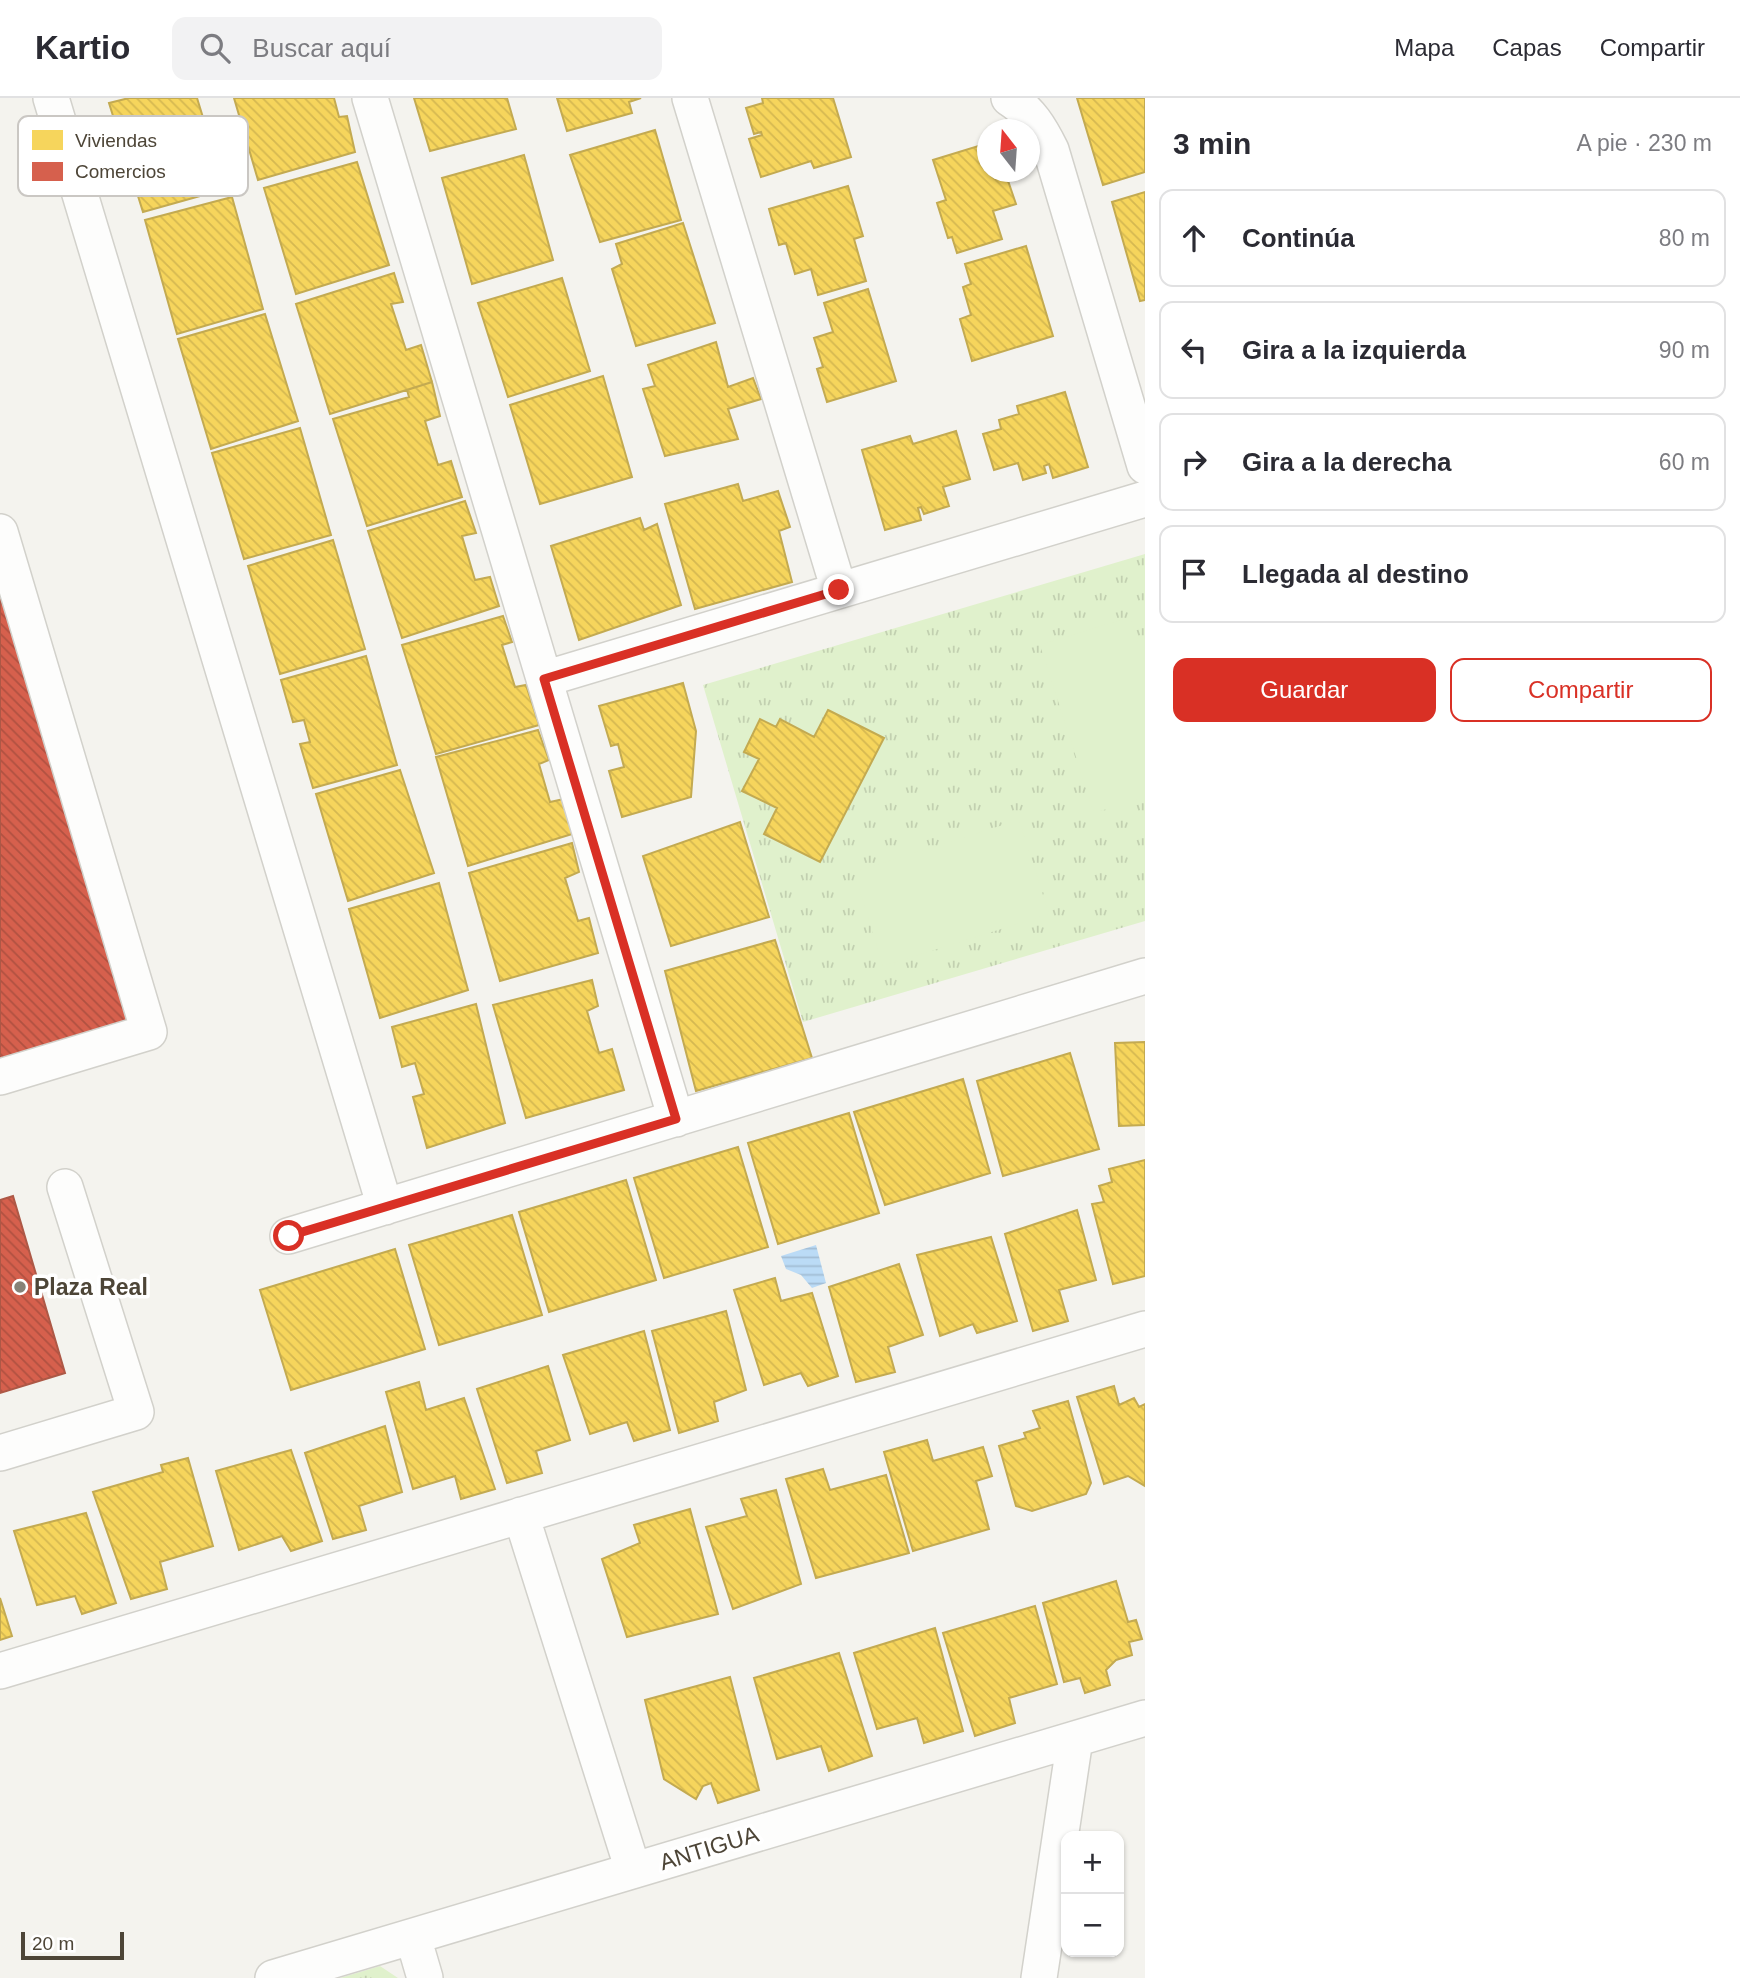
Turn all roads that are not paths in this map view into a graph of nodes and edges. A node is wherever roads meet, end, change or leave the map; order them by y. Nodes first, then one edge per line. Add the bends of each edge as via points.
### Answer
1 (51, 98) edge
2 (370, 98) edge
3 (690, 98) edge
4 (1009, 98) edge
5 (56, 116) edge
6 (81, 196) edge
7 (1145, 466) edge
8 (1145, 499) edge
9 (0, 532) edge
10 (839, 590) junction
11 (544, 679) junction
12 (1145, 976) edge
13 (0, 1077) edge
14 (676, 1119) junction
15 (65, 1187) dead end
16 (385, 1207) junction
17 (289, 1236) dead end
18 (1145, 1329) edge
19 (0, 1453) edge
20 (521, 1515) junction
21 (0, 1671) edge
22 (1145, 1718) edge
23 (1075, 1739) junction
24 (633, 1870) junction
25 (413, 1937) junction
26 (273, 1978) edge
27 (425, 1978) edge
28 (1039, 1978) edge

1 - 5 street
2 - 11 street
3 - 10 street
4 - 7 street via 1040,126 1051,150
6 - 16 street
8 - 10 street
9 - 13 street via 149,1032
10 - 11 street
11 - 14 street
12 - 14 street
14 - 16 street
15 - 19 street via 136,1412
16 - 17 street
18 - 20 street
20 - 21 street
20 - 24 street
22 - 23 street, ANTIGUA
23 - 24 street, ANTIGUA
23 - 28 street
24 - 25 street, ANTIGUA
25 - 26 street, ANTIGUA
25 - 27 street

